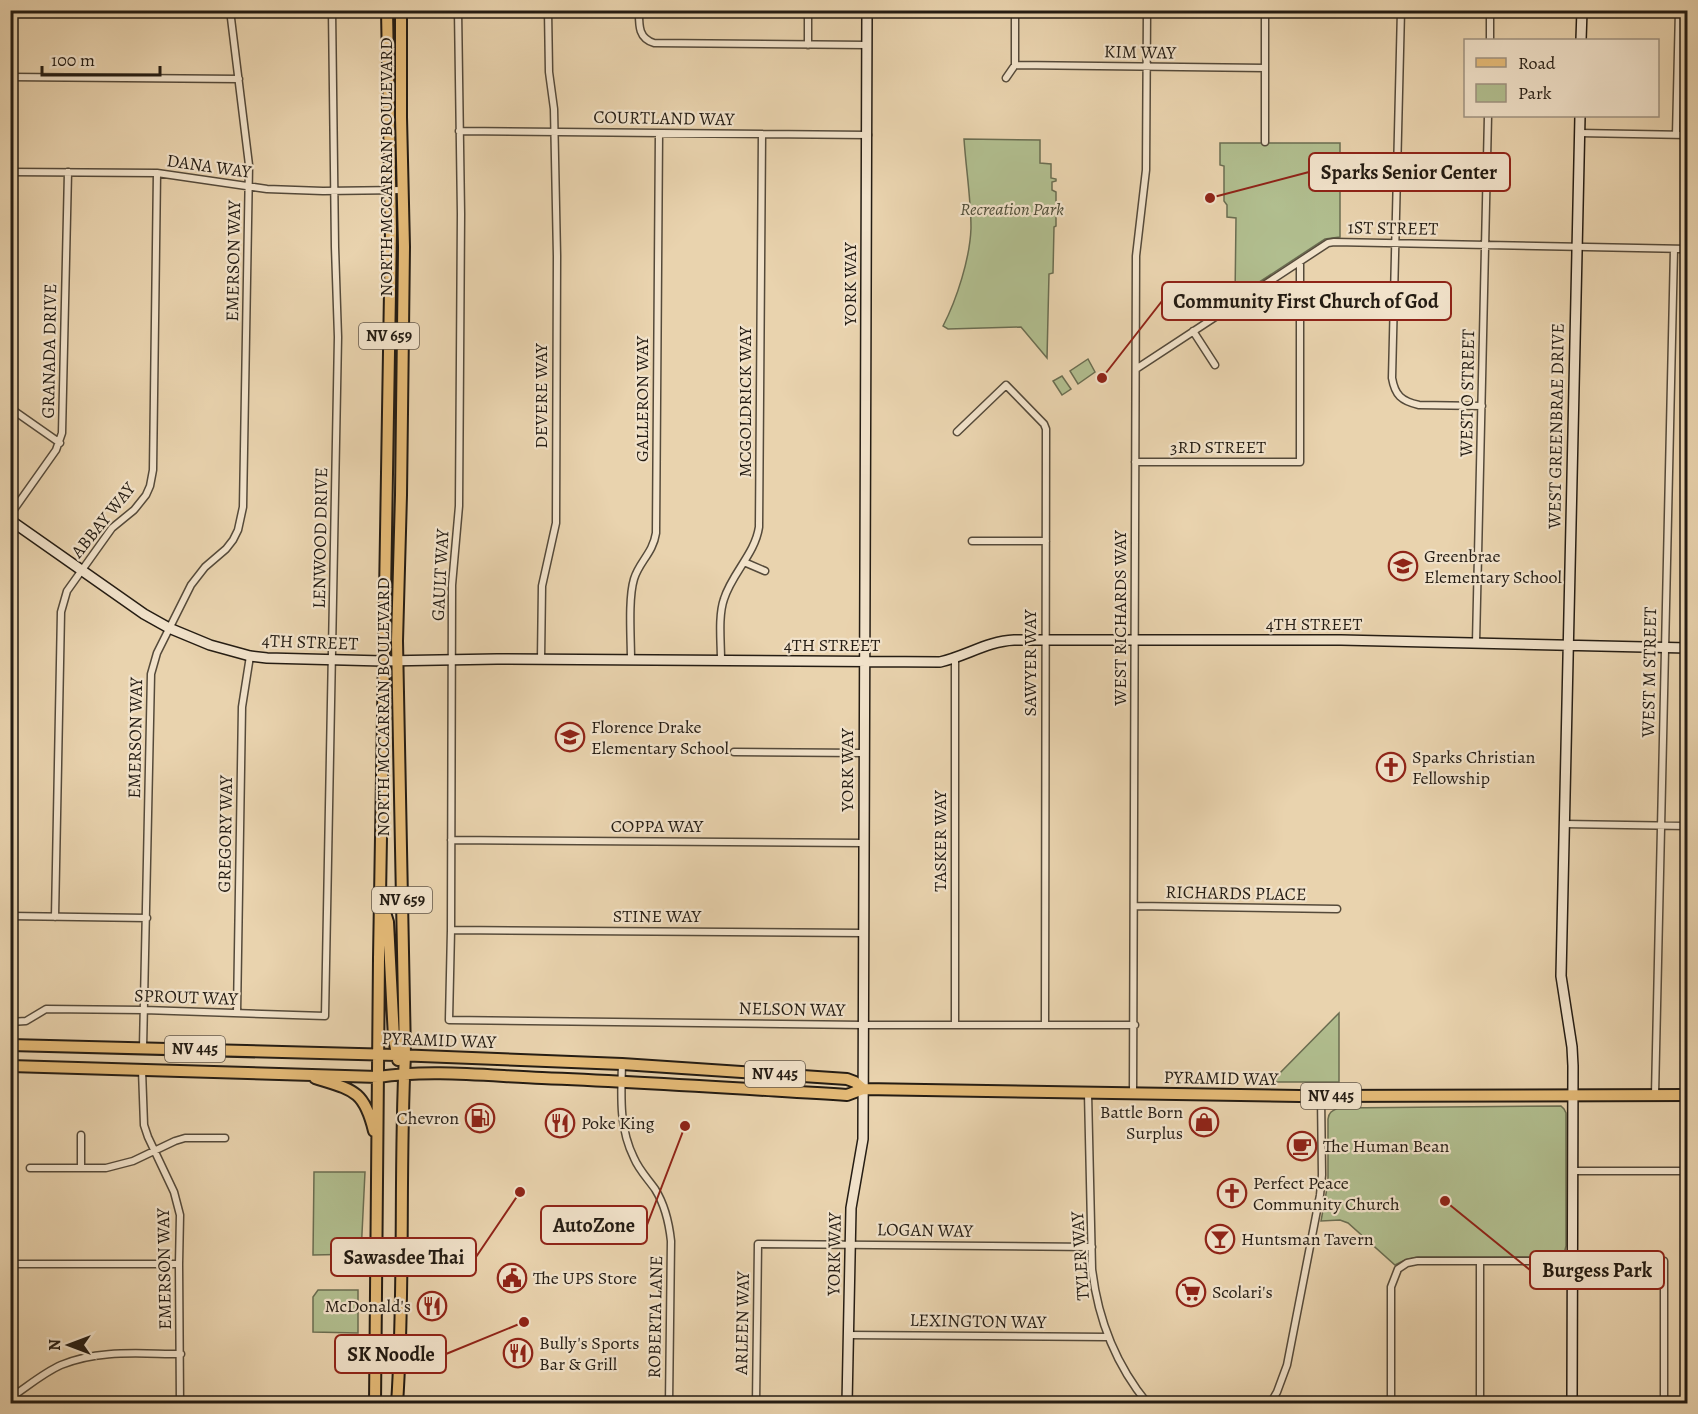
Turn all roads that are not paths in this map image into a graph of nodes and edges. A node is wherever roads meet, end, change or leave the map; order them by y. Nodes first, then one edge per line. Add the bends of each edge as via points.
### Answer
1 (230, 10) edge
2 (332, 10) edge
3 (387, 10) edge
4 (401, 10) edge
5 (458, 10) edge
6 (548, 10) edge
7 (639, 10) edge
8 (808, 10) edge
9 (867, 10) edge
10 (1017, 10) edge
11 (1147, 10) edge
12 (1265, 10) edge
13 (1401, 10) edge
14 (1491, 10) edge
15 (1582, 10) edge
16 (1679, 10) edge
17 (1490, 39) edge
18 (1581, 39) edge
19 (808, 45) junction
20 (867, 45) junction
21 (1015, 65) junction
22 (1147, 67) junction
23 (1265, 68) junction
24 (10, 77) edge
25 (1006, 78) dead end
26 (239, 79) junction
27 (1488, 117) edge
28 (1580, 117) edge
29 (459, 131) junction
30 (555, 132) junction
31 (659, 133) junction
32 (1579, 133) junction
33 (762, 134) junction
34 (868, 135) junction
35 (1676, 135) junction
36 (1688, 135) edge
37 (1265, 142) dead end
38 (10, 172) edge
39 (68, 172) junction
40 (157, 173) junction
41 (249, 187) junction
42 (390, 190) junction
43 (403, 190) junction
44 (334, 191) junction
45 (1395, 243) junction
46 (1485, 245) junction
47 (1577, 247) junction
48 (1674, 249) junction
49 (1688, 249) edge
50 (1300, 262) junction
51 (1193, 332) junction
52 (1215, 364) dead end
53 (1136, 369) junction
54 (1482, 406) junction
55 (10, 408) edge
56 (957, 432) dead end
57 (60, 443) junction
58 (1136, 462) junction
59 (10, 515) edge
60 (10, 520) edge
61 (972, 541) dead end
62 (1046, 541) junction
63 (744, 562) junction
64 (81, 570) junction
65 (765, 571) dead end
66 (169, 628) junction
67 (1045, 640) junction
68 (1135, 640) junction
69 (1476, 644) junction
70 (1568, 646) junction
71 (1665, 648) junction
72 (1688, 648) edge
73 (250, 656) junction
74 (955, 658) junction
75 (541, 659) junction
76 (333, 660) junction
77 (451, 660) junction
78 (631, 660) junction
79 (721, 660) junction
80 (383, 661) junction
81 (398, 661) junction
82 (864, 661) junction
83 (734, 752) dead end
84 (864, 753) junction
85 (1564, 824) junction
86 (1661, 826) junction
87 (1688, 826) edge
88 (451, 840) junction
89 (864, 843) junction
90 (380, 898) junction
91 (1135, 906) junction
92 (1337, 909) dead end
93 (10, 916) edge
94 (55, 917) junction
95 (147, 918) junction
96 (451, 930) junction
97 (863, 933) junction
98 (144, 1010) junction
99 (237, 1013) junction
100 (325, 1016) joint
101 (449, 1020) joint
102 (10, 1022) edge
103 (863, 1025) junction
104 (955, 1025) junction
105 (1045, 1025) junction
106 (1135, 1025) junction
107 (10, 1045) edge
108 (143, 1048) junction
109 (379, 1054) junction
110 (400, 1055) junction
111 (622, 1064) junction
112 (10, 1066) edge
113 (142, 1070) junction
114 (404, 1073) junction
115 (301, 1074) junction
116 (378, 1077) junction
117 (621, 1082) junction
118 (862, 1089) junction
119 (1088, 1094) junction
120 (1134, 1094) junction
121 (1573, 1095) junction
122 (1654, 1095) junction
123 (1688, 1095) edge
124 (1321, 1096) junction
125 (81, 1135) dead end
126 (225, 1138) dead end
127 (378, 1144) junction
128 (154, 1151) junction
129 (30, 1168) dead end
130 (81, 1168) junction
131 (1572, 1170) junction
132 (1688, 1171) edge
133 (758, 1244) joint
134 (850, 1245) junction
135 (1092, 1247) junction
136 (1480, 1261) junction
137 (1572, 1261) junction
138 (10, 1264) edge
139 (179, 1264) junction
140 (848, 1335) junction
141 (1107, 1337) junction
142 (181, 1354) junction
143 (10, 1398) edge
144 (180, 1404) edge
145 (375, 1404) edge
146 (397, 1404) edge
147 (669, 1404) edge
148 (756, 1404) edge
149 (847, 1404) edge
150 (1148, 1404) edge
151 (1270, 1404) edge
152 (1391, 1404) edge
153 (1480, 1404) edge
154 (1572, 1404) edge
155 (1664, 1404) edge

1 - 26 street, EMERSON WAY
2 - 44 street, LENWOOD DRIVE
3 - 42 main road, NORTH MCCARRAN BOULEVARD / NV 659
4 - 43 main road, NORTH MCCARRAN BOULEVARD / NV 659
5 - 29 street, GAULT WAY
6 - 30 street, DEVERE WAY
7 - 19 street via 639,27 644,37 657,43
8 - 19 street
9 - 20 street, YORK WAY
10 - 21 street
11 - 22 street, WEST RICHARDS WAY
12 - 23 street
13 - 45 street
14 - 17 street
15 - 18 street
16 - 35 street
19 - 20 street
20 - 34 street, YORK WAY
21 - 22 street, KIM WAY
21 - 25 street
22 - 23 street, KIM WAY
22 - 53 street, WEST RICHARDS WAY via 1147,142 1136,256
23 - 37 street
24 - 26 street
26 - 41 street, EMERSON WAY
27 - 46 street, WEST O STREET
28 - 32 street, WEST GREENBRAE DRIVE
29 - 30 street, COURTLAND WAY
29 - 77 street, GAULT WAY via 459,506
30 - 31 street, COURTLAND WAY
30 - 75 street, DEVERE WAY via 556,523 542,585
31 - 33 street, COURTLAND WAY
31 - 78 street, GALLERON WAY via 656,533 634,579
32 - 35 street
32 - 47 street, WEST GREENBRAE DRIVE
33 - 34 street, COURTLAND WAY
33 - 63 street, MCGOLDRICK WAY via 759,527 755,545
34 - 82 street, YORK WAY
35 - 36 street
38 - 39 street, DANA WAY
39 - 40 street, DANA WAY
39 - 57 street, GRANADA DRIVE
40 - 41 street, DANA WAY
40 - 64 street, ABBAY WAY via 152,476 140,503 112,528
41 - 44 street, DANA WAY
41 - 66 street, EMERSON WAY via 242,518 233,540 191,585
42 - 43 street, DANA WAY
42 - 44 street, DANA WAY
42 - 80 main road, NORTH MCCARRAN BOULEVARD / NV 659
43 - 81 main road, NORTH MCCARRAN BOULEVARD / NV 659
44 - 76 street, LENWOOD DRIVE via 338,337
45 - 46 street, 1ST STREET
45 - 50 street, 1ST STREET via 1328,243
45 - 54 street via 1394,388 1408,403
46 - 47 street, 1ST STREET
46 - 54 street, WEST O STREET
47 - 48 street, 1ST STREET
47 - 70 street, WEST GREENBRAE DRIVE
48 - 49 street, 1ST STREET
48 - 71 street, WEST M STREET
50 - 51 street, 1ST STREET
50 - 58 street, 3RD STREET via 1300,462
51 - 52 street
51 - 53 street, 1ST STREET
53 - 58 street, WEST RICHARDS WAY
54 - 69 street, WEST O STREET
55 - 57 street
56 - 62 street, SAWYER WAY via 1006,385 1044,424
57 - 59 street, GRANADA DRIVE
58 - 68 street, WEST RICHARDS WAY
60 - 64 street, 4TH STREET
61 - 62 street
62 - 67 street, SAWYER WAY
63 - 65 street
63 - 79 street, MCGOLDRICK WAY via 723,600
64 - 66 street, 4TH STREET
64 - 94 street, ABBAY WAY via 67,591 60,612
66 - 73 street, 4TH STREET
66 - 95 street, EMERSON WAY via 151,674
67 - 68 street, 4TH STREET
67 - 74 street, 4TH STREET via 1005,640
67 - 105 street, SAWYER WAY
68 - 69 street, 4TH STREET
68 - 91 street, WEST RICHARDS WAY
69 - 70 street, 4TH STREET
70 - 71 street, 4TH STREET
70 - 85 street, WEST GREENBRAE DRIVE
71 - 72 street, 4TH STREET
71 - 86 street, WEST M STREET
73 - 76 street, 4TH STREET
73 - 99 street, GREGORY WAY via 242,707
74 - 82 street, 4TH STREET via 940,662
74 - 104 street, TASKER WAY
75 - 77 street, 4TH STREET
75 - 78 street, 4TH STREET
76 - 80 street, 4TH STREET
76 - 100 street, LENWOOD DRIVE
77 - 81 street, 4TH STREET
77 - 88 street, GAULT WAY
78 - 79 street, 4TH STREET
79 - 82 street, 4TH STREET
80 - 81 street, 4TH STREET
80 - 90 main road, NORTH MCCARRAN BOULEVARD / NV 659
81 - 110 main road, NORTH MCCARRAN BOULEVARD / NV 659
82 - 84 street, YORK WAY
83 - 84 street
84 - 89 street, YORK WAY
85 - 86 street
85 - 121 street, WEST GREENBRAE DRIVE via 1560,976 1572,1047
86 - 87 street
86 - 122 street, WEST M STREET
88 - 89 street, COPPA WAY
88 - 96 street, GAULT WAY
89 - 97 street, YORK WAY
90 - 109 main road, NORTH MCCARRAN BOULEVARD / NV 659
90 - 110 main road via 388,922
91 - 92 street, RICHARDS PLACE
91 - 106 street, WEST RICHARDS WAY
93 - 94 street
94 - 95 street
95 - 98 street, EMERSON WAY
96 - 97 street, STINE WAY
96 - 101 street, GAULT WAY
97 - 103 street, YORK WAY
98 - 99 street, SPROUT WAY
98 - 102 street, SPROUT WAY via 46,1009 26,1021
98 - 108 street, EMERSON WAY
99 - 100 street, SPROUT WAY
101 - 103 street, NELSON WAY
103 - 104 street, NELSON WAY
103 - 118 street, YORK WAY
104 - 105 street, NELSON WAY
105 - 106 street, NELSON WAY
106 - 120 street, WEST RICHARDS WAY
107 - 108 main road, PYRAMID WAY / NV 445
108 - 109 main road, PYRAMID WAY / NV 445
109 - 110 main road, PYRAMID WAY / NV 445
109 - 116 main road, NORTH MCCARRAN BOULEVARD / NV 659
110 - 111 main road, PYRAMID WAY / NV 445
110 - 114 main road, NORTH MCCARRAN BOULEVARD / NV 659
111 - 117 street, ROBERTA LANE
111 - 118 main road, PYRAMID WAY / NV 445 via 847,1080
112 - 113 main road, PYRAMID WAY / NV 445
113 - 115 main road, PYRAMID WAY / NV 445
113 - 128 street, EMERSON WAY via 144,1125
114 - 116 main road, PYRAMID WAY / NV 445
114 - 117 main road, PYRAMID WAY / NV 445
114 - 146 main road, NORTH MCCARRAN BOULEVARD / NV 659
115 - 116 main road, PYRAMID WAY / NV 445
115 - 127 main road via 354,1092 368,1109
116 - 127 main road, NORTH MCCARRAN BOULEVARD / NV 659
117 - 118 main road, PYRAMID WAY / NV 445 via 847,1095
117 - 147 street, ROBERTA LANE via 621,1116 629,1146 661,1200 670,1228
118 - 119 main road, PYRAMID WAY / NV 445
118 - 134 street, YORK WAY via 862,1139 851,1208
119 - 120 main road, PYRAMID WAY / NV 445
119 - 135 street, TYLER WAY
120 - 124 main road, PYRAMID WAY / NV 445
121 - 122 main road, PYRAMID WAY / NV 445
121 - 124 main road, PYRAMID WAY / NV 445
121 - 131 street, WEST GREENBRAE DRIVE
122 - 123 main road, PYRAMID WAY / NV 445
124 - 151 street via 1320,1195 1287,1365
125 - 130 street
126 - 128 street via 185,1138
127 - 145 main road, NORTH MCCARRAN BOULEVARD / NV 659
128 - 130 street via 119,1166
128 - 139 street, EMERSON WAY via 178,1203
129 - 130 street
131 - 132 street
131 - 137 street, WEST GREENBRAE DRIVE
133 - 134 street, LOGAN WAY
133 - 148 street, ARLEEN WAY
134 - 135 street, LOGAN WAY
134 - 140 street, YORK WAY
135 - 141 street, TYLER WAY via 1094,1290
136 - 137 street
136 - 152 street via 1417,1261 1398,1269 1391,1287
136 - 153 street
137 - 154 street, WEST GREENBRAE DRIVE
137 - 155 street via 1664,1261
138 - 139 street
139 - 142 street, EMERSON WAY
140 - 141 street, LEXINGTON WAY
140 - 149 street, YORK WAY
141 - 150 street, TYLER WAY via 1127,1376
142 - 143 street via 107,1354 75,1360 45,1374
142 - 144 street, EMERSON WAY

